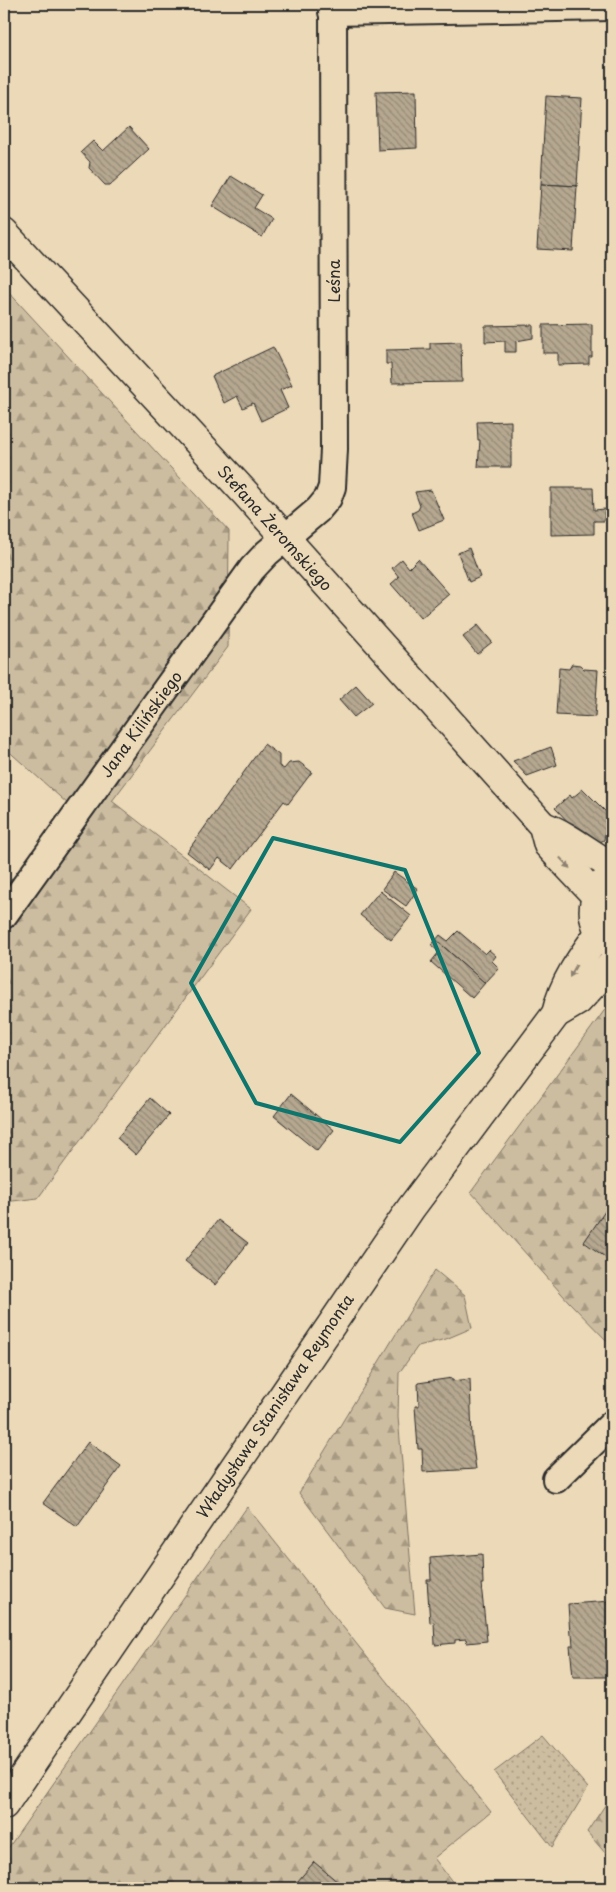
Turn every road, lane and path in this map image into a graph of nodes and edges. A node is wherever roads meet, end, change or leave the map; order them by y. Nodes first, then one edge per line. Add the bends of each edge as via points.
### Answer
1 (612, 7) edge
2 (333, 8) edge
3 (4, 233) edge
4 (284, 539) junction
5 (543, 826) junction
6 (612, 866) edge
7 (612, 874) edge
8 (596, 896) junction
9 (4, 915) edge
10 (606, 940) edge
11 (612, 964) edge
12 (556, 1014) junction
13 (612, 1424) edge
14 (556, 1479) dead end
15 (4, 1805) edge

1 - 2 street
2 - 4 street, Leśna via 332,487 318,510
3 - 4 street, Stefana Żeromskiego via 217,462
4 - 5 street, Stefana Żeromskiego
4 - 9 street, Jana Kilińskiego via 252,569
5 - 6 street, Stefana Żeromskiego via 560,832 589,854
5 -> 8 street, Stefana Żeromskiego via 548,845
7 - 8 street
8 - 10 street via 594,913
10 -> 12 street, Władysława Stanisława Reymonta via 578,963 560,994
11 - 12 street, Władysława Stanisława Reymonta via 578,1001
12 - 15 street, Władysława Stanisława Reymonta via 411,1208
13 - 14 street

